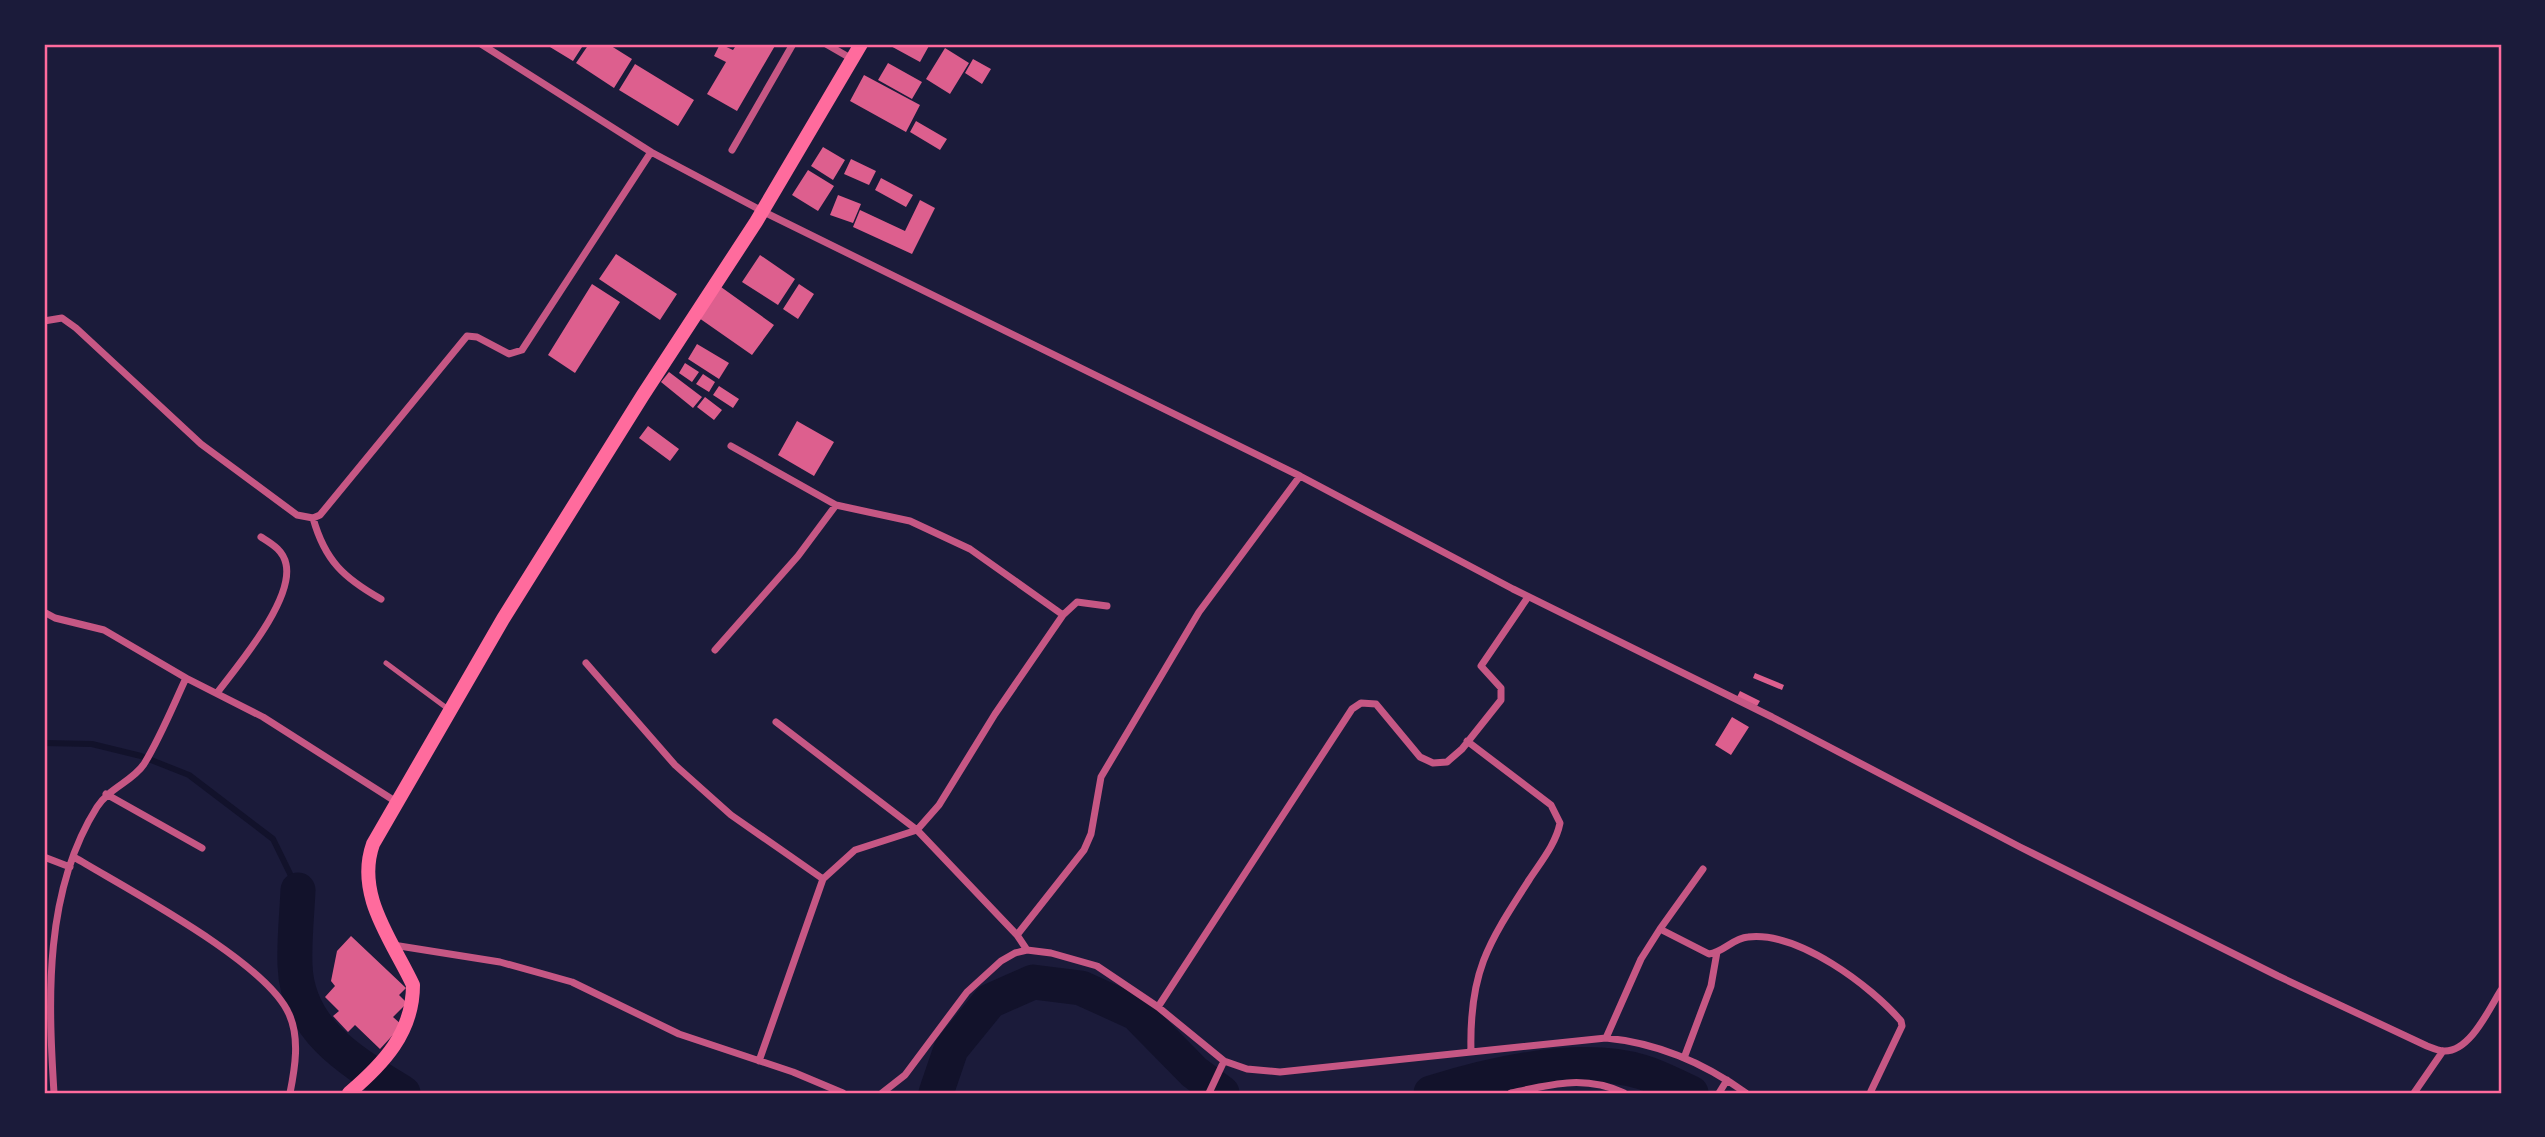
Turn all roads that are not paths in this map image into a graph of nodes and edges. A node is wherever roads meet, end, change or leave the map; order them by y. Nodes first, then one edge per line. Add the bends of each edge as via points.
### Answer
1 (481, 44) edge
2 (793, 44) edge
3 (826, 44) edge
4 (861, 44) edge
5 (852, 58) junction
6 (732, 150) dead end
7 (650, 152) junction
8 (44, 321) edge
9 (731, 446) dead end
10 (1300, 476) junction
11 (836, 505) junction
12 (313, 518) junction
13 (261, 537) dead end
14 (1528, 597) junction
15 (381, 600) dead end
16 (1107, 606) dead end
17 (44, 612) edge
18 (1063, 615) junction
19 (715, 650) dead end
20 (386, 663) dead end
21 (586, 663) dead end
22 (186, 678) junction
23 (217, 693) junction
24 (451, 710) junction
25 (776, 722) dead end
26 (1467, 741) junction
27 (106, 794) junction
28 (398, 803) junction
29 (917, 830) junction
30 (202, 848) dead end
31 (74, 857) junction
32 (44, 858) edge
33 (70, 867) junction
34 (1703, 869) dead end
35 (823, 879) junction
36 (1660, 929) junction
37 (1017, 935) junction
38 (393, 945) junction
39 (1027, 950) junction
40 (1717, 952) junction
41 (2501, 990) edge
42 (1158, 1007) junction
43 (1606, 1038) junction
44 (2443, 1051) junction
45 (1471, 1052) junction
46 (1684, 1058) junction
47 (1224, 1060) junction
48 (759, 1061) junction
49 (1727, 1080) junction
50 (1871, 1091) dead end
51 (350, 1092) edge
52 (885, 1092) edge
53 (54, 1093) edge
54 (290, 1093) edge
55 (844, 1093) edge
56 (1209, 1093) edge
57 (1511, 1093) edge
58 (1624, 1093) edge
59 (1719, 1093) edge
60 (1746, 1093) edge
61 (2414, 1093) edge

1 - 7 street
2 - 6 street
3 - 5 street
4 - 5 main road
5 - 24 main road via 756,222 635,407
7 - 10 street
7 - 12 street via 522,350 509,354 467,336
8 - 12 street via 62,318 76,328 201,444 297,515
9 - 11 street
10 - 14 street
10 - 37 street via 1199,612 1101,777 1084,850
11 - 18 street via 910,521 970,549
11 - 19 street via 798,556
12 - 15 street via 320,544 334,564
13 - 23 street via 277,548 286,562 287,577 263,629
14 - 26 street via 1481,666 1501,688 1502,696
14 - 44 street via 2278,976
16 - 18 street via 1077,602
17 - 22 street via 104,630
18 - 29 street via 939,805
20 - 24 lane
21 - 35 street via 674,765 731,815
22 - 23 street
22 - 27 street via 143,766
23 - 28 street
24 - 28 main road
25 - 29 street
26 - 42 street via 1447,762 1433,763 1420,757 1376,704 1361,703 1352,709
26 - 45 street via 1551,805 1560,823 1550,848 1489,944 1472,995
27 - 30 street
27 - 31 street via 81,835
28 - 38 main road via 373,844 366,876
29 - 35 street via 855,850
29 - 37 street
31 - 33 street
31 - 54 street via 226,950 270,986 289,1013 296,1047
32 - 33 street
33 - 53 street via 51,972
34 - 36 street
35 - 48 street
36 - 40 street via 1698,950
36 - 43 street via 1641,958
37 - 39 street
38 - 48 street via 500,962 572,982 679,1034
38 - 51 main road via 413,985 405,1030 387,1056
39 - 42 street via 1097,966
39 - 52 street via 1001,961 967,992 905,1075
40 - 46 street via 1711,986
40 - 50 street via 1749,936 1803,948 1823,956 1898,1017 1902,1026
41 - 44 street via 2458,1048
42 - 47 street
43 - 45 street
43 - 46 street via 1642,1041
44 - 61 street
45 - 47 street via 1280,1072 1247,1069
46 - 49 street
47 - 56 street
48 - 55 street
49 - 59 street
49 - 60 street
57 - 58 street via 1569,1080

